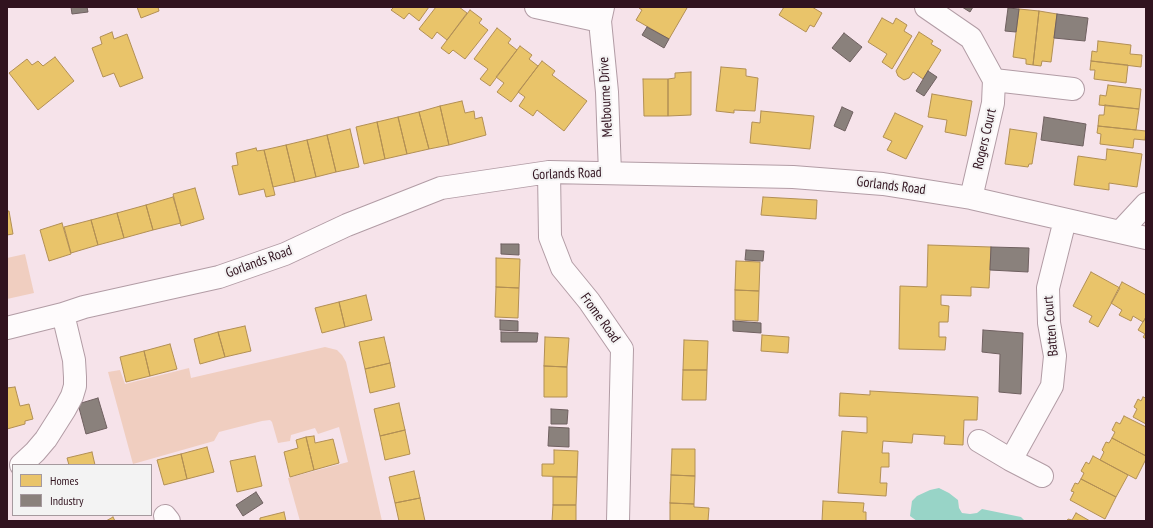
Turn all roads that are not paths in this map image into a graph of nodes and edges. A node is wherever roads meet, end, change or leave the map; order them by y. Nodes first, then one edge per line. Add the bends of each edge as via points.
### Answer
1 (536, 7) edge
2 (926, 7) edge
3 (602, 14) edge
4 (994, 80) junction
5 (1073, 89) dead end
6 (549, 172) junction
7 (610, 172) junction
8 (971, 198) junction
9 (1146, 204) edge
10 (1065, 220) junction
11 (1120, 232) junction
12 (1146, 238) edge
13 (63, 314) junction
14 (7, 328) edge
15 (979, 441) dead end
16 (1011, 460) junction
17 (22, 464) edge
18 (1042, 476) dead end
19 (618, 521) edge

1 - 3 street, Melbourne Drive
2 - 4 street via 971,38
3 - 7 street, Melbourne Drive
4 - 5 street
4 - 8 street, Rogers Court via 993,104
6 - 7 street, Gorlands Road
6 - 13 street, Gorlands Road via 442,188 347,225 285,254 218,277
6 - 19 street, Frome Road via 550,237 562,268 589,301 622,349
7 - 8 street, Gorlands Road via 793,176 883,184
8 - 10 street, Gorlands Road
9 - 11 street
10 - 11 street, Gorlands Road
10 - 16 street, Batten Court via 1048,288 1049,323 1055,356 1052,386
11 - 12 street, Gorlands Road
13 - 14 street, Gorlands Road
13 - 17 street via 74,360 75,386 72,396 50,433
15 - 16 street
16 - 18 street

